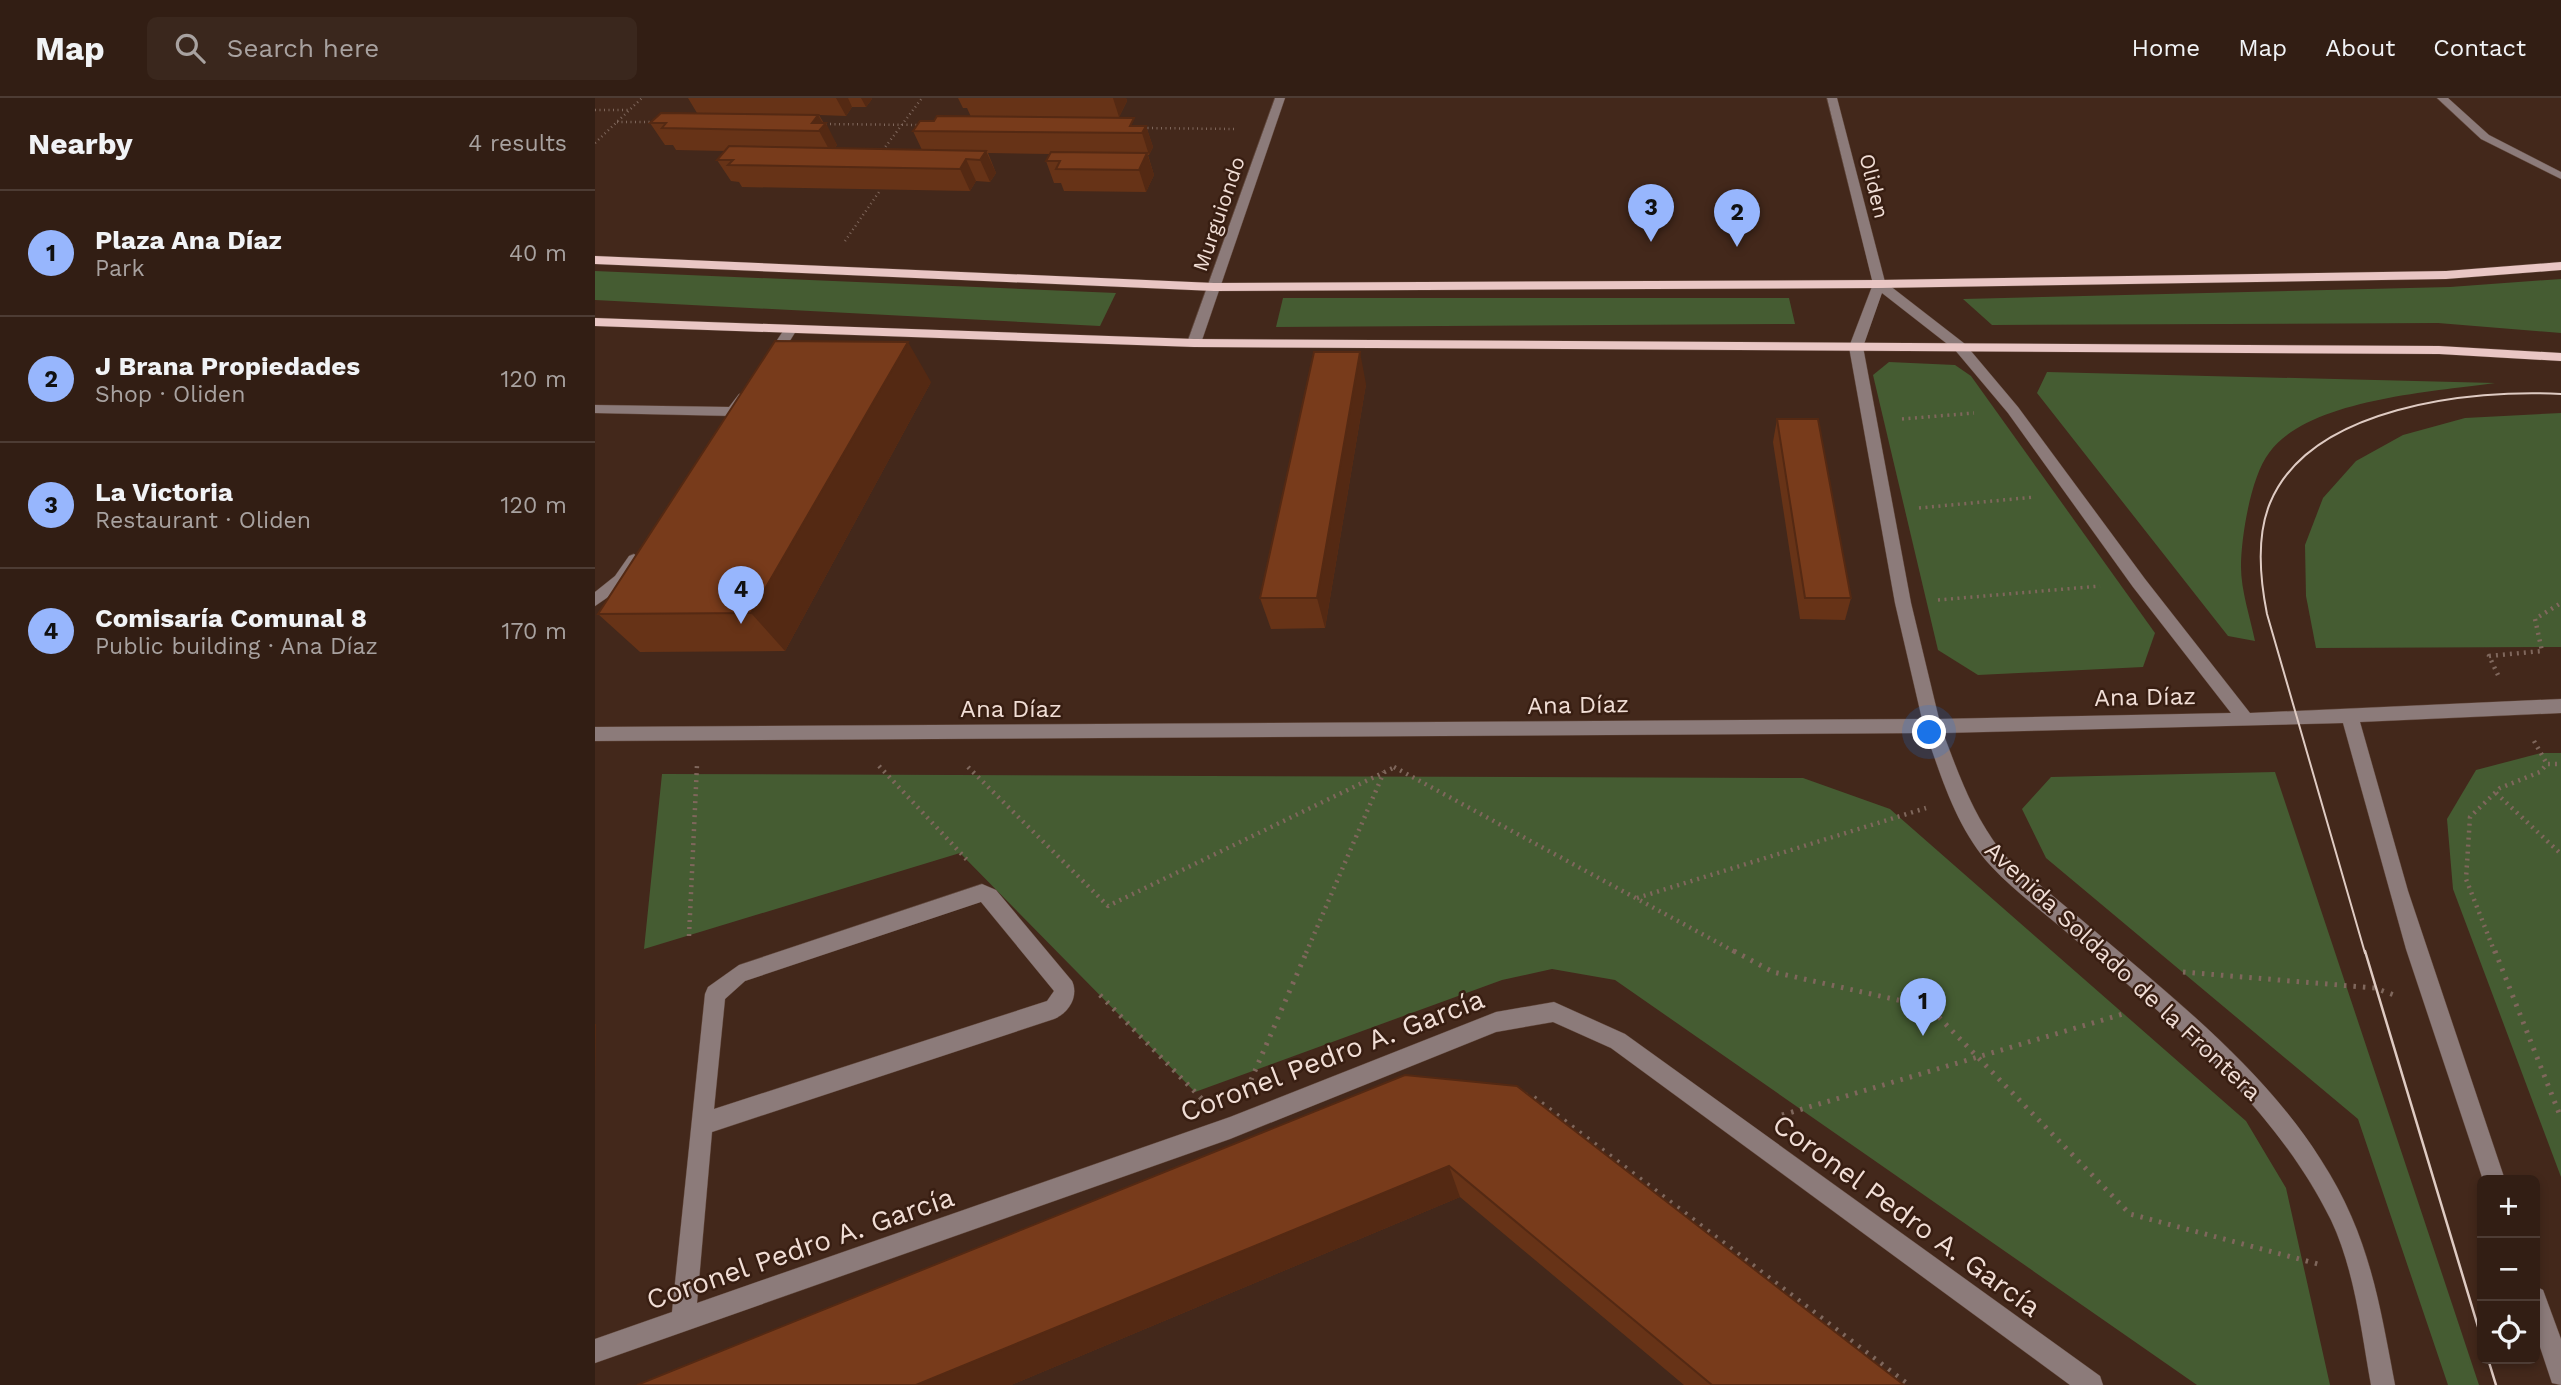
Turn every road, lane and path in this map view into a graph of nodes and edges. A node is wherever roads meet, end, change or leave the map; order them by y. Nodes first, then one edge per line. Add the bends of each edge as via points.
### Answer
1 (642, 98) edge
2 (922, 98) edge
3 (1280, 98) edge
4 (1832, 98) edge
5 (2442, 98) edge
6 (595, 110) edge
7 (630, 110) junction
8 (617, 122) junction
9 (658, 122) edge
10 (821, 124) edge
11 (902, 125) junction
12 (929, 125) edge
13 (1133, 128) edge
14 (1269, 129) junction
15 (595, 143) edge
16 (875, 161) edge
17 (2561, 176) edge
18 (879, 192) edge
19 (595, 260) edge
20 (2561, 266) edge
21 (825, 270) junction
22 (1879, 284) junction
23 (1214, 287) junction
24 (595, 322) edge
25 (790, 331) junction
26 (1194, 344) junction
27 (1856, 347) junction
28 (1960, 347) junction
29 (2561, 357) edge
30 (595, 408) edge
31 (2013, 410) junction
32 (1868, 422) junction
33 (2074, 494) junction
34 (1884, 511) junction
35 (643, 546) edge
36 (2139, 583) junction
37 (595, 600) edge
38 (1903, 603) junction
39 (2561, 706) edge
40 (2349, 714) junction
41 (2246, 720) junction
42 (1932, 726) junction
43 (1447, 730) junction
44 (699, 733) junction
45 (595, 734) edge
46 (935, 734) junction
47 (2561, 764) edge
48 (1394, 767) junction
49 (1384, 772) junction
50 (2496, 793) junction
51 (1958, 798) junction
52 (2561, 854) edge
53 (1636, 898) junction
54 (689, 936) dead end
55 (2120, 966) junction
56 (2163, 1002) junction
57 (2435, 1008) junction
58 (1977, 1057) junction
59 (1520, 1094) edge
60 (2561, 1118) edge
61 (703, 1124) junction
62 (1230, 1128) junction
63 (1738, 1128) junction
64 (2492, 1175) edge
65 (2362, 1275) junction
66 (2536, 1301) edge
67 (683, 1320) junction
68 (595, 1351) edge
69 (2561, 1374) edge
70 (1909, 1385) edge
71 (2091, 1385) edge
72 (2383, 1385) edge

1 - 7 path
2 - 11 path
3 - 14 street, Murguiondo
4 - 22 street, Oliden
5 - 17 street via 2485,137
6 - 7 path
7 - 8 path
8 - 9 path
8 - 15 path
10 - 11 path
11 - 12 path
11 - 16 path
13 - 14 path
14 - 23 street, Murguiondo
18 - 21 path
19 - 21 main road
20 - 22 main road via 2445,275
21 - 23 main road
22 - 23 main road
22 - 27 street, Avenida Soldado de la Frontera
22 - 28 street
23 - 26 street, Murguiondo
24 - 25 main road
25 - 26 main road
25 - 30 street via 729,417
26 - 27 main road
27 - 28 main road
27 - 32 street, Avenida Soldado de la Frontera
28 - 29 main road via 2439,350
28 - 31 street
31 - 32 path
31 - 33 street
32 - 34 street, Avenida Soldado de la Frontera
33 - 34 path
33 - 36 street
34 - 38 street, Avenida Soldado de la Frontera
35 - 37 street via 621,580
36 - 38 path
36 - 41 street
38 - 42 street, Avenida Soldado de la Frontera
39 - 40 street, Ana Díaz
40 - 41 street, Ana Díaz
40 - 57 street
41 - 42 street, Ana Díaz
42 - 43 street, Ana Díaz
42 - 51 street, Avenida Soldado de la Frontera
43 - 46 street, Ana Díaz
43 - 48 path
44 - 45 street, Ana Díaz
44 - 46 street, Ana Díaz
44 - 54 path
46 - 49 path via 1108,906
47 - 50 path via 2547,764
48 - 49 path
48 - 53 path
49 - 62 path
50 - 52 path
50 - 60 path via 2470,817 2466,879
51 - 53 path
51 - 55 street, Avenida Soldado de la Frontera via 1997,860
53 - 58 path via 1773,972 1929,1007
55 - 56 street, Avenida Soldado de la Frontera
55 - 57 path via 2375,989
56 - 58 path
56 - 65 street, Avenida Soldado de la Frontera via 2279,1119 2341,1216
57 - 64 street
58 - 63 path
58 - 65 path via 2130,1214
59 - 70 path via 1532,1096
61 - 61 street via 715,994 739,974 982,893 1065,988 1054,1009
61 - 67 street
62 - 63 street, Coronel Pedro A. García via 1496,1022 1554,1012 1618,1041
62 - 67 street, Coronel Pedro A. García
63 - 71 street, Coronel Pedro A. García
65 - 72 street, Avenida Soldado de la Frontera
66 - 69 street
67 - 68 street, Coronel Pedro A. García

